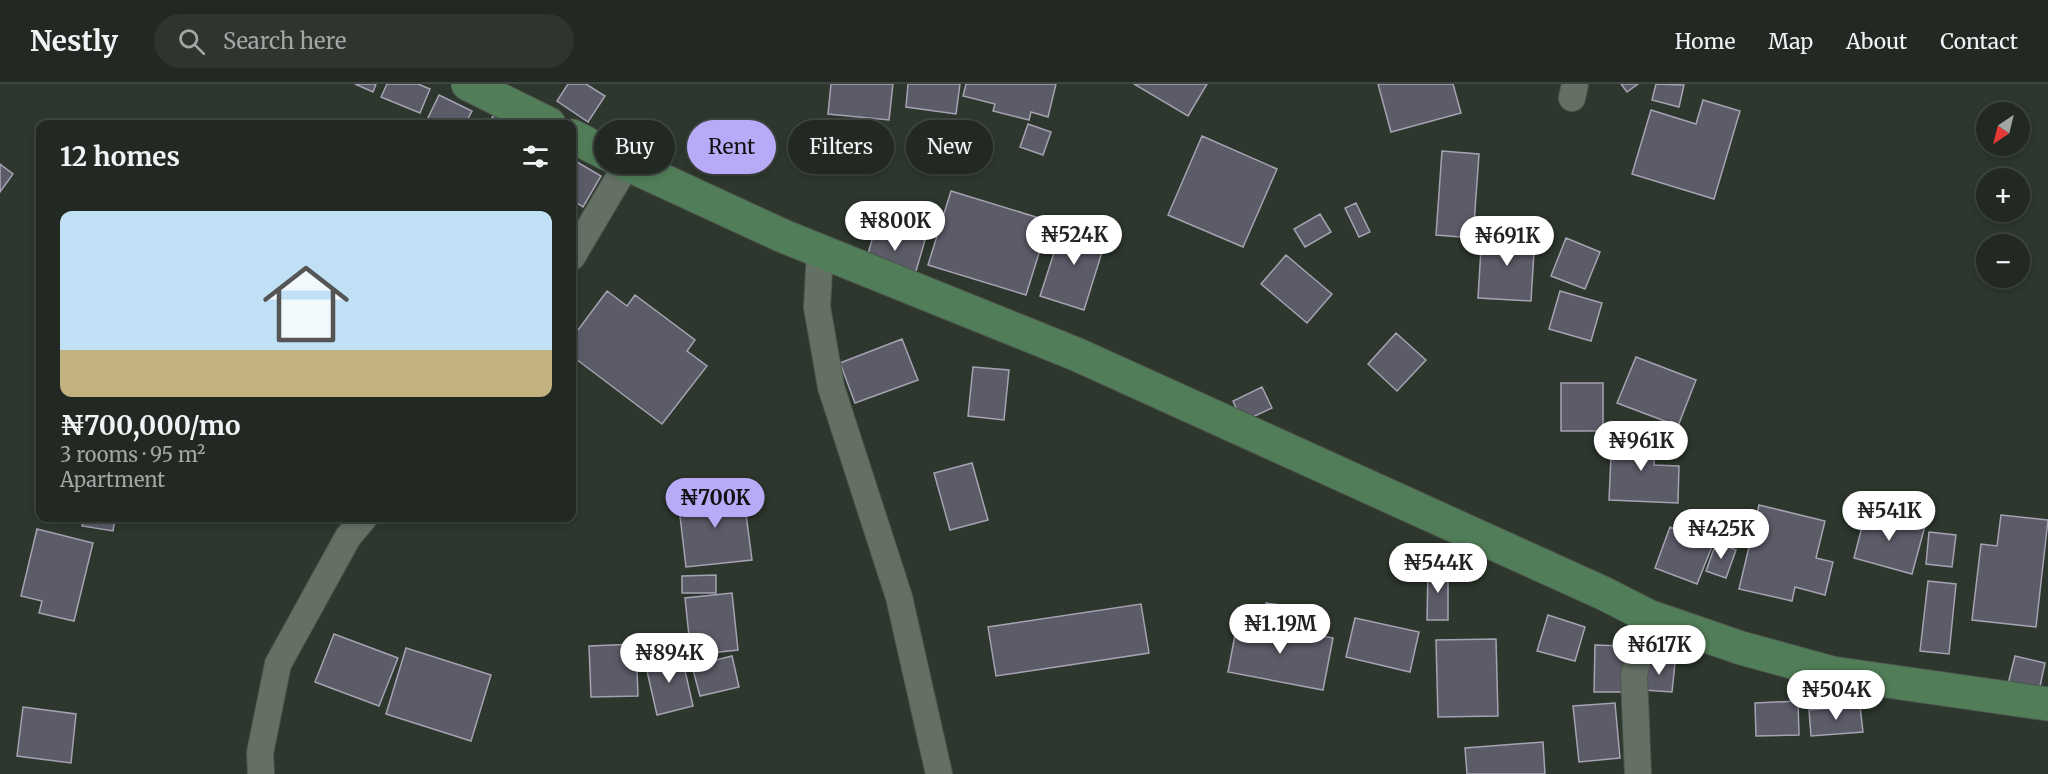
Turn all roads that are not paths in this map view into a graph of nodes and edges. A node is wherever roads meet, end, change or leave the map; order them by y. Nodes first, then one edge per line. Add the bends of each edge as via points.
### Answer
1 (468, 84) edge
2 (541, 120) edge
3 (576, 138) edge
4 (594, 147) edge
5 (621, 174) edge
6 (649, 174) edge
7 (576, 250) edge
8 (820, 251) junction
9 (361, 522) edge
10 (1648, 616) junction
11 (2048, 704) edge
12 (261, 774) edge
13 (939, 774) edge
14 (1638, 774) edge

1 - 2 main road
3 - 4 main road
5 - 7 street
6 - 8 main road
8 - 10 main road via 1078,355
8 - 13 street via 817,307 831,387 899,597
9 - 12 street via 348,537 278,664 260,753
10 - 11 main road via 1741,648 1832,673
10 - 14 street via 1634,675

